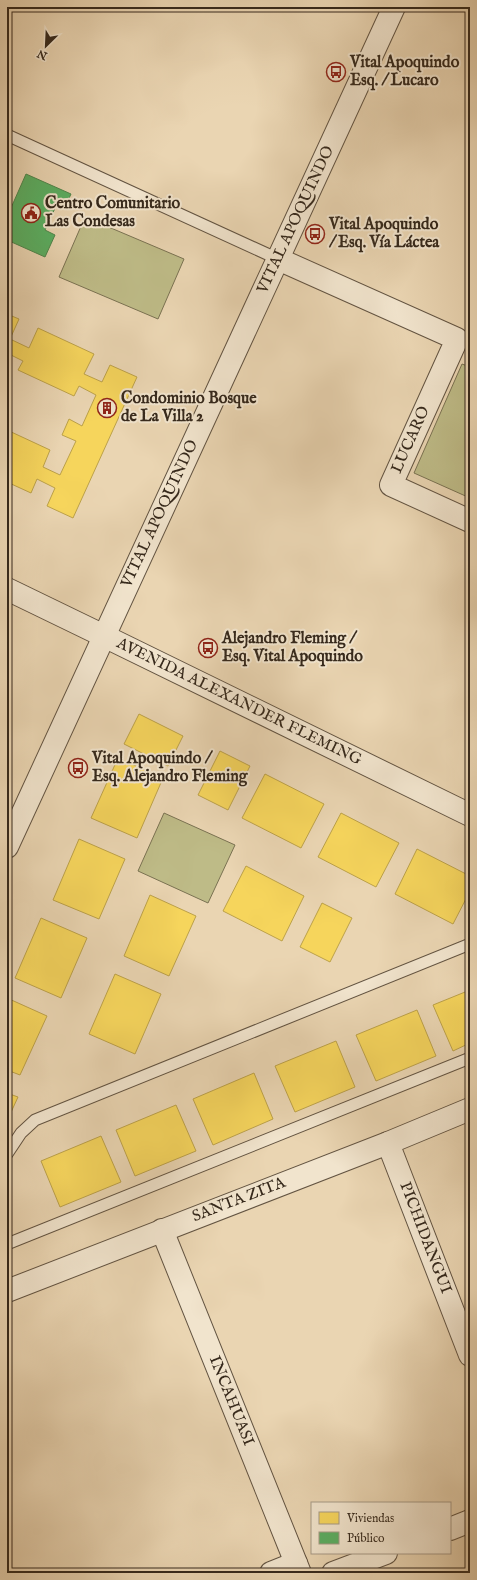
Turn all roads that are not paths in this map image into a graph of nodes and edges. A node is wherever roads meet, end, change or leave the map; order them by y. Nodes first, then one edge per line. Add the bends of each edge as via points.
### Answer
1 (394, 7) edge
2 (7, 136) edge
3 (278, 259) junction
4 (464, 341) edge
5 (470, 521) edge
6 (7, 589) edge
7 (104, 636) junction
8 (470, 815) edge
9 (7, 848) edge
10 (470, 944) edge
11 (470, 1058) edge
12 (470, 1109) edge
13 (388, 1143) junction
14 (7, 1154) edge
15 (162, 1230) junction
16 (7, 1244) edge
17 (7, 1291) edge
18 (470, 1355) edge
19 (470, 1521) edge
20 (451, 1529) edge
21 (383, 1554) edge
22 (298, 1568) edge
23 (271, 1573) edge
24 (333, 1573) edge

1 - 3 street, VITAL APOQUINDO
2 - 3 lane
3 - 4 street, LUCARO
3 - 7 street, VITAL APOQUINDO
4 - 5 street, LUCARO via 391,485
6 - 7 street, AVENIDA ALEXANDER FLEMING
7 - 8 street, AVENIDA ALEXANDER FLEMING
7 - 9 street, VITAL APOQUINDO
10 - 14 lane via 35,1120 21,1133
11 - 16 lane
12 - 13 street, SANTA ZITA
13 - 15 street, SANTA ZITA
13 - 18 street, PICHIDANGUI
15 - 17 street, SANTA ZITA
15 - 22 street, INCAHUASI
19 - 20 street
21 - 24 street
22 - 23 street

